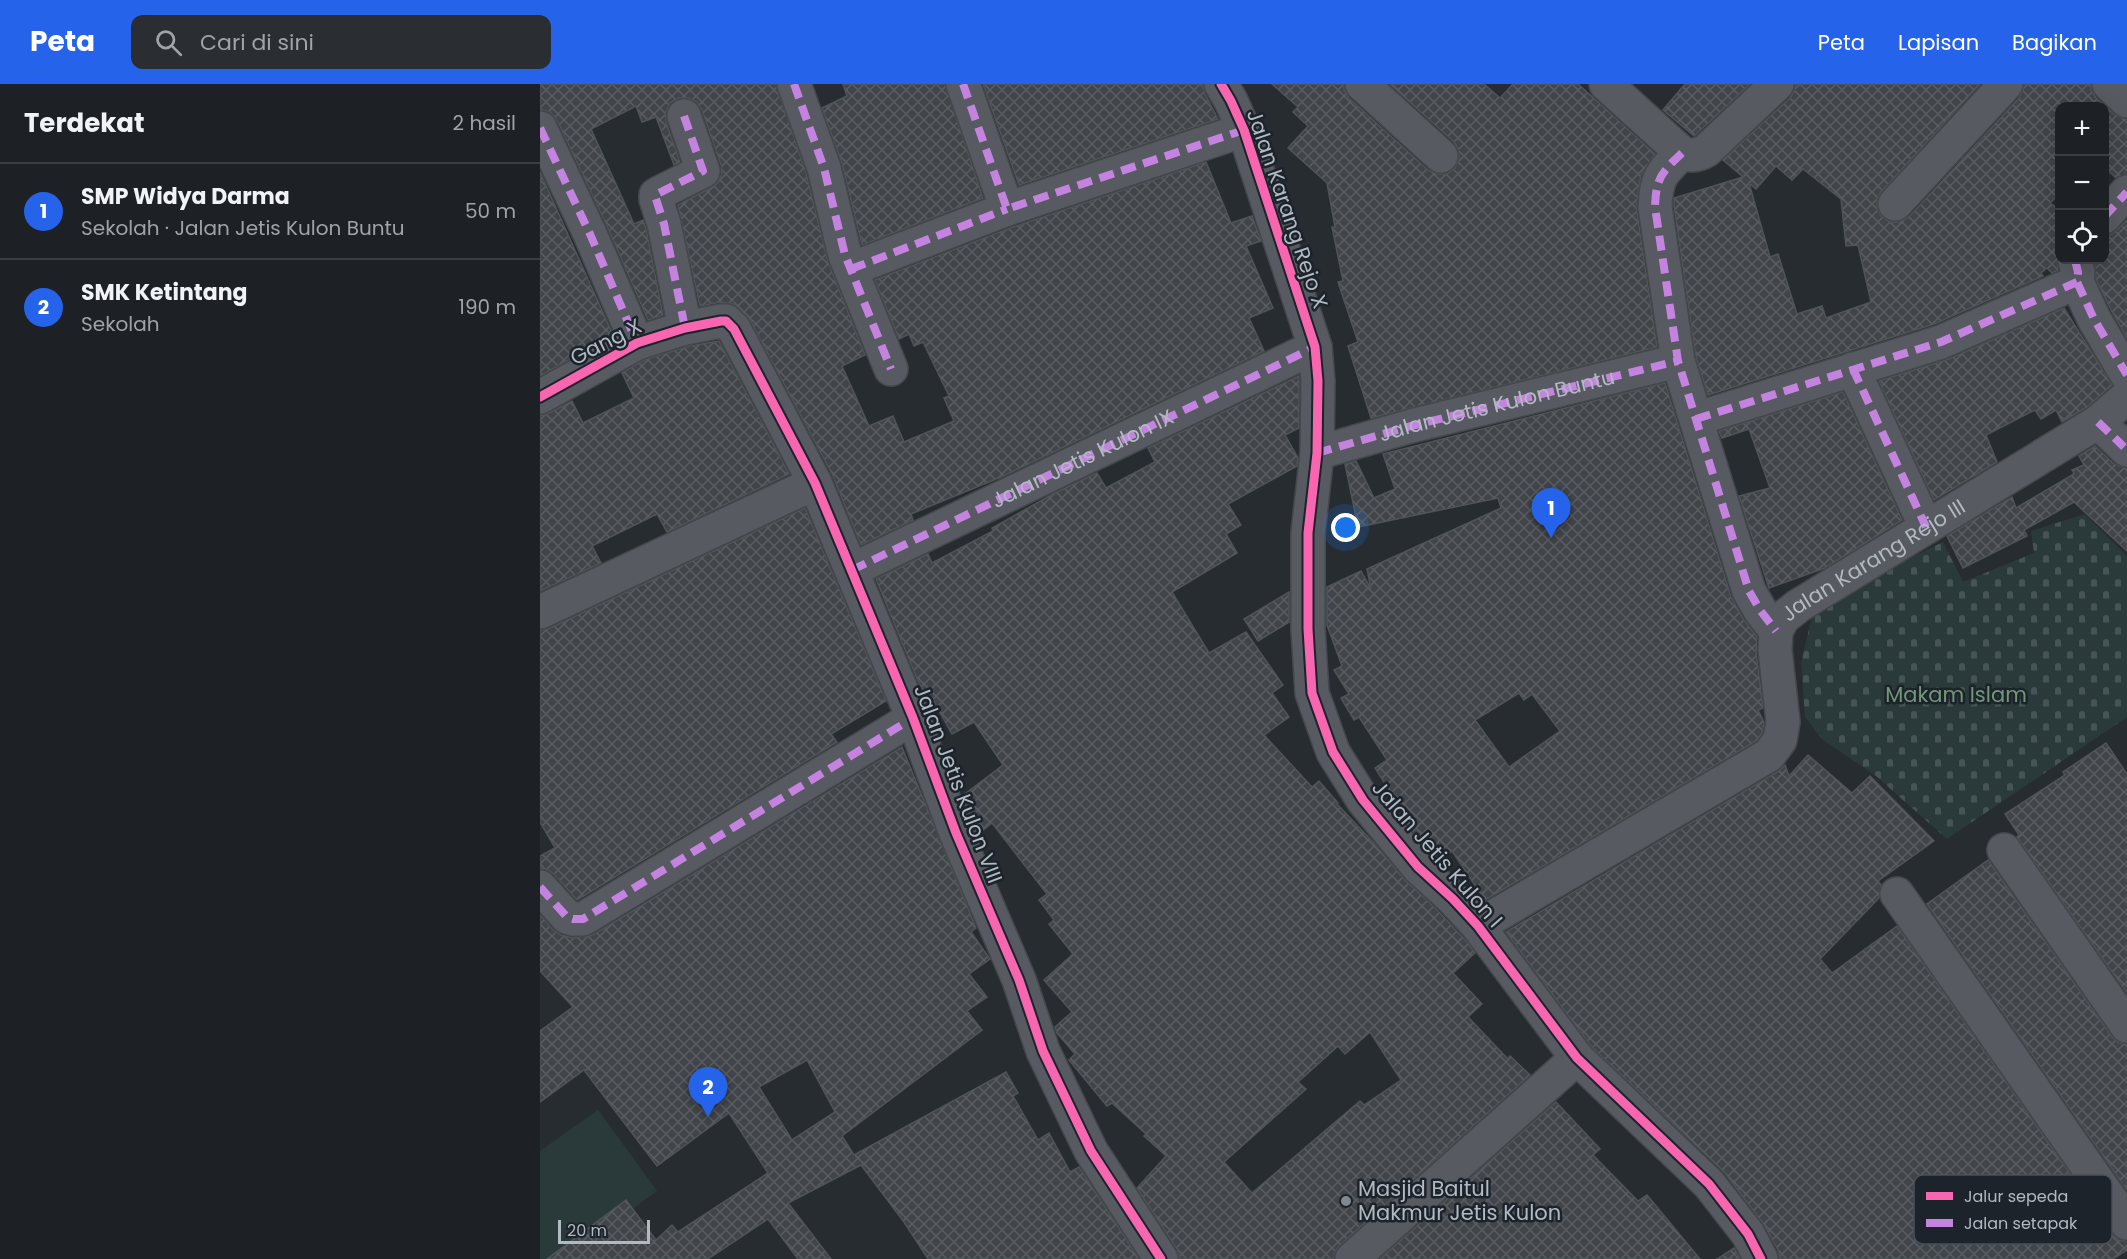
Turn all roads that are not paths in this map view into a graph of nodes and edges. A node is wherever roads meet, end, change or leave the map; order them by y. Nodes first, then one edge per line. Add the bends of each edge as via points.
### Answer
1 (794, 84) edge
2 (963, 84) edge
3 (1221, 84) edge
4 (1362, 84) edge
5 (1606, 84) edge
6 (1777, 84) edge
7 (2006, 84) edge
8 (2109, 84) edge
9 (2127, 101) edge
10 (684, 116) dead end
11 (540, 128) edge
12 (1244, 130) junction
13 (1682, 153) junction
14 (1441, 156) dead end
15 (2127, 192) edge
16 (1895, 204) dead end
17 (1007, 209) junction
18 (2109, 212) edge
19 (851, 269) junction
20 (2076, 271) edge
21 (726, 321) joint
22 (685, 328) junction
23 (637, 343) junction
24 (1315, 347) junction
25 (1678, 361) junction
26 (891, 369) dead end
27 (1853, 369) junction
28 (2127, 375) edge
29 (540, 397) edge
30 (2127, 398) edge
31 (1696, 419) junction
32 (2098, 422) junction
33 (2127, 450) edge
34 (1317, 453) junction
35 (815, 483) junction
36 (1926, 527) junction
37 (852, 570) junction
38 (540, 612) edge
39 (1776, 631) junction
40 (913, 718) junction
41 (2004, 850) dead end
42 (540, 887) edge
43 (1897, 894) dead end
44 (1478, 926) junction
45 (2127, 1026) edge
46 (1577, 1058) junction
47 (2093, 1175) edge
48 (2112, 1202) edge
49 (2127, 1223) edge
50 (1161, 1259) edge
51 (1352, 1259) edge
52 (1761, 1259) edge

1 - 19 street via 824,168 844,255
2 - 17 street
3 - 12 street, Jalan Karang Rejo X
4 - 14 street
5 - 13 street
6 - 13 street via 1707,150 1699,155
7 - 16 street
8 - 9 street
10 - 22 street via 703,171 659,193 656,199
11 - 23 street
12 - 17 street
12 - 24 street, Jalan Karang Rejo X
13 - 25 street via 1664,171 1656,187
15 - 18 street
17 - 19 street
19 - 26 street
20 - 27 street via 1941,342
20 - 28 street via 2094,319
21 - 22 street, Gang X
21 - 35 street, Jalan Jetis Kulon VIII via 734,329
22 - 23 street, Gang X
23 - 29 street, Gang X
24 - 34 street, Jalan Jetis Kulon I
24 - 37 street, Jalan Jetis Kulon IX
25 - 31 street
25 - 34 street, Jalan Jetis Kulon Buntu
27 - 31 street
27 - 36 street
30 - 32 street, Jalan Karang Rejo III
31 - 39 street via 1749,591
32 - 33 street
32 - 36 street, Jalan Karang Rejo III
34 - 44 street, Jalan Jetis Kulon I via 1308,533 1312,693 1333,752 1363,800 1418,867
35 - 37 street, Jalan Jetis Kulon VIII
35 - 38 street
36 - 39 street, Jalan Karang Rejo III via 1798,606
37 - 40 street, Jalan Jetis Kulon VIII
39 - 44 street, Jalan Karang Rejo III via 1783,722 1780,740 1769,755
40 - 42 street via 583,919 567,917
40 - 50 street, Jalan Jetis Kulon VIII via 956,834 1019,980 1043,1051 1091,1151
41 - 45 street
43 - 47 street
44 - 46 street, Jalan Jetis Kulon I
46 - 51 street
46 - 52 street, Jalan Jetis Kulon I via 1709,1184 1748,1234
48 - 49 street

